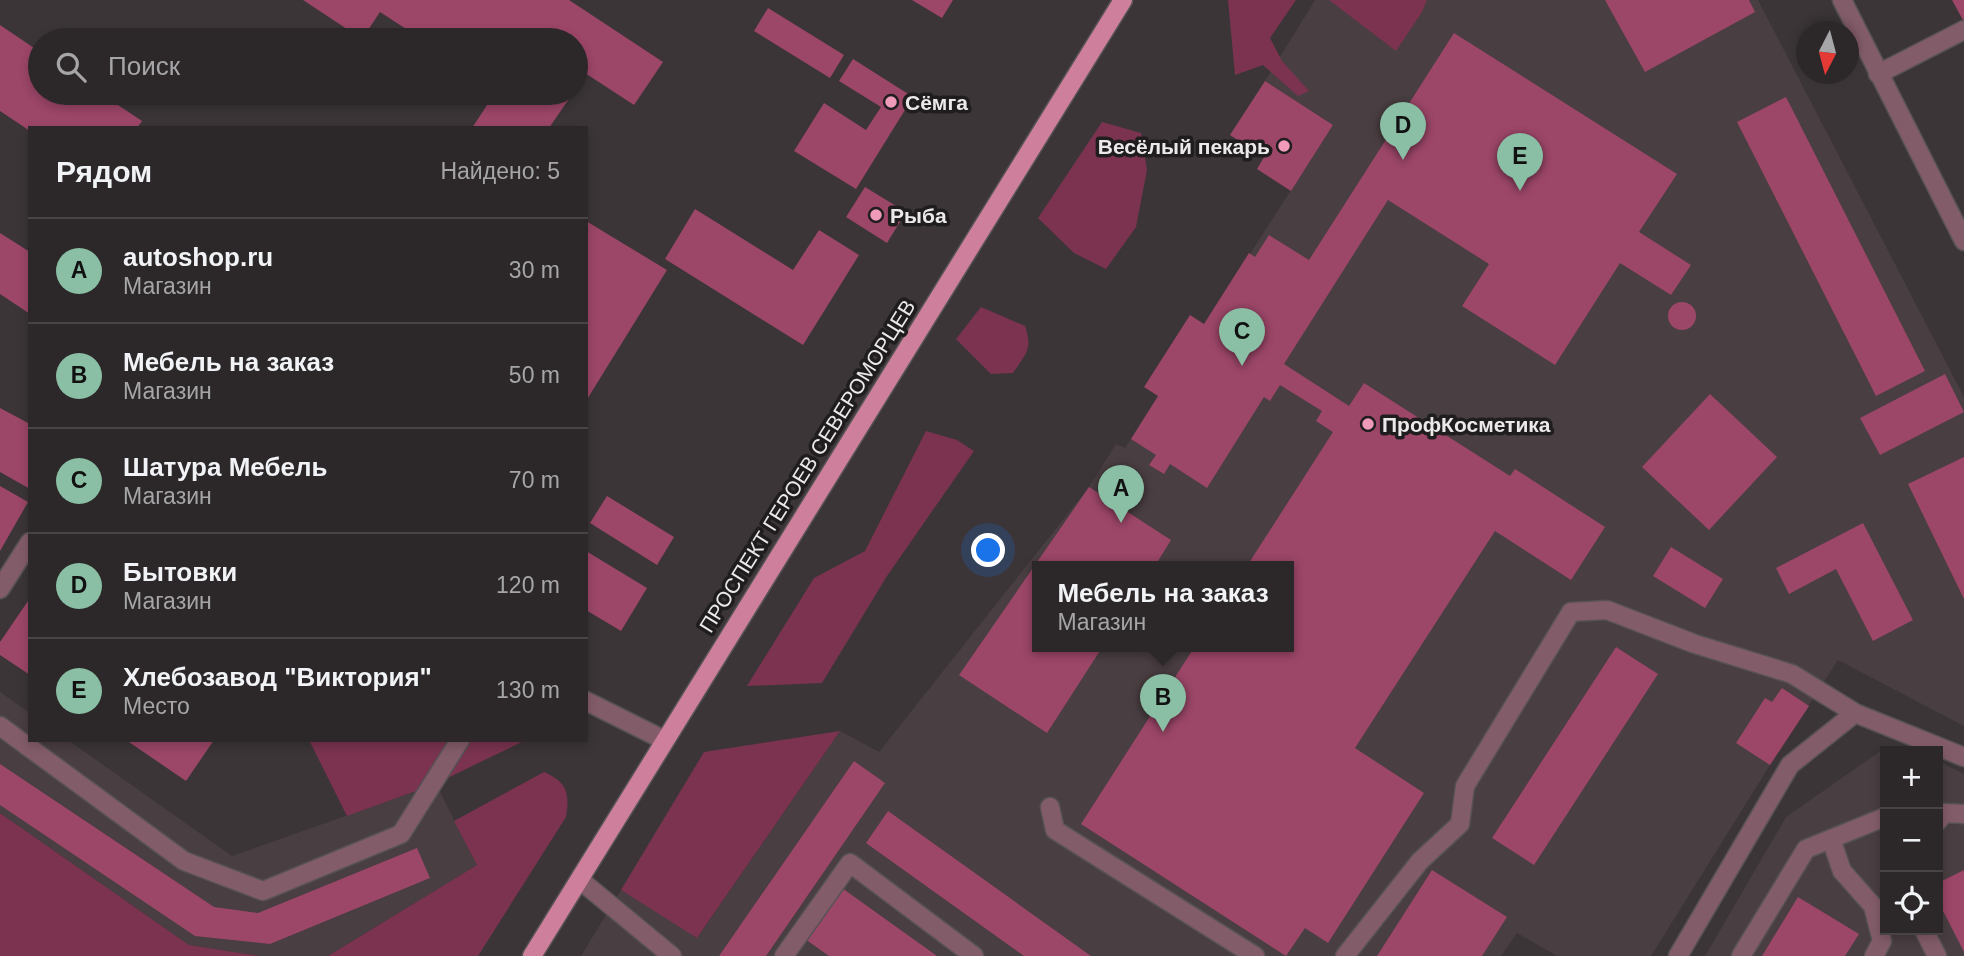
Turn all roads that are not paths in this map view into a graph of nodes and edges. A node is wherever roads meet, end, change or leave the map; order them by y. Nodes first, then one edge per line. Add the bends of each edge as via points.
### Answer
1 (1123, 0) edge
2 (1842, 0) edge
3 (1964, 30) edge
4 (1878, 74) junction
5 (1964, 241) edge
6 (28, 545) edge
7 (0, 589) edge
8 (588, 702) edge
9 (1855, 713) junction
10 (0, 726) edge
11 (664, 740) junction
12 (459, 742) edge
13 (1964, 757) edge
14 (1050, 807) dead end
15 (1964, 814) edge
16 (1943, 815) edge
17 (1880, 819) edge
18 (1831, 839) junction
19 (580, 880) junction
20 (1926, 935) edge
21 (532, 956) edge
22 (672, 956) edge
23 (784, 956) edge
24 (974, 956) edge
25 (1255, 956) edge
26 (1345, 956) edge
27 (1678, 956) edge
28 (1741, 956) edge
29 (1874, 956) edge
30 (1937, 956) edge

1 - 11 main road, ПРОСПЕКТ ГЕРОЕВ СЕВЕРОМОРЦЕВ
2 - 4 street
3 - 4 street
4 - 5 street
6 - 7 street
8 - 11 street
9 - 13 street
9 - 26 street via 1792,674 1607,610 1571,612 1465,786 1460,824 1420,861
9 - 27 street via 1790,765
10 - 12 street via 184,861 263,891 401,834
11 - 19 main road, ПРОСПЕКТ ГЕРОЕВ СЕВЕРОМОРЦЕВ
14 - 25 street via 1055,830
15 - 16 street
17 - 18 street
18 - 28 street via 1806,849
18 - 29 street via 1842,871 1873,906 1882,941
19 - 21 main road, ПРОСПЕКТ ГЕРОЕВ СЕВЕРОМОРЦЕВ
19 - 22 street
20 - 30 street
23 - 24 street via 850,863

